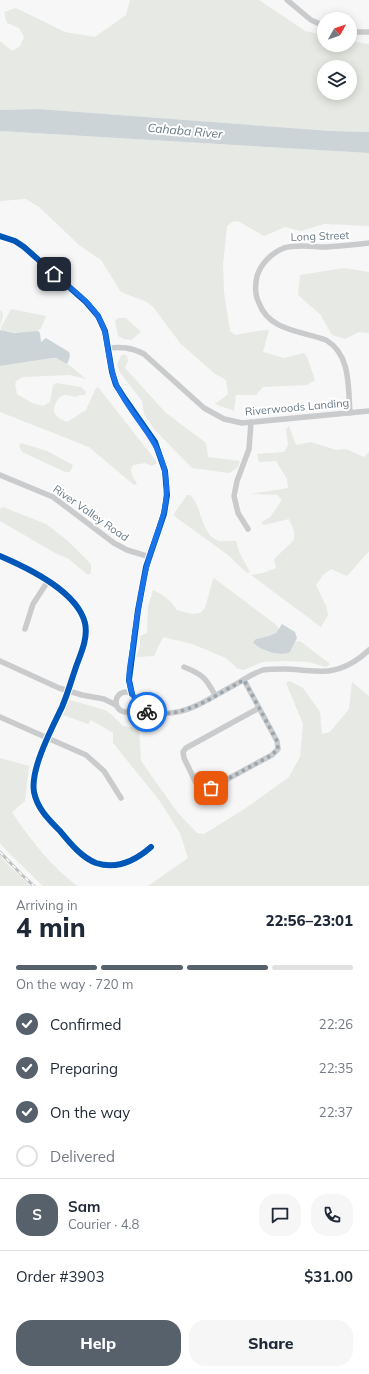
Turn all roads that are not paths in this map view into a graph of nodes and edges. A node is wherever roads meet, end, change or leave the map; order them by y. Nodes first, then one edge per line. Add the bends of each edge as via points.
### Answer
1 (287, 0) edge
2 (317, 23) edge
3 (357, 32) edge
4 (369, 32) edge
5 (0, 236) edge
6 (369, 243) edge
7 (108, 348) junction
8 (369, 411) edge
9 (350, 413) junction
10 (251, 422) junction
11 (0, 475) edge
12 (248, 529) dead end
13 (0, 556) edge
14 (150, 557) junction
15 (48, 581) junction
16 (25, 629) dead end
17 (369, 650) edge
18 (0, 661) edge
19 (184, 667) dead end
20 (129, 680) junction
21 (244, 680) junction
22 (68, 691) junction
23 (123, 692) junction
24 (132, 694) junction
25 (215, 695) junction
26 (117, 696) junction
27 (104, 699) junction
28 (116, 705) junction
29 (134, 707) junction
30 (259, 708) junction
31 (0, 717) edge
32 (48, 738) junction
33 (121, 798) dead end
34 (151, 848) dead end

1 - 2 street
3 - 4 street
5 - 7 street via 24,247 90,306 103,327
6 - 9 street, Long Street via 285,248 263,264 256,284 260,306 272,322 326,340 340,352 345,365
7 - 10 street, Riverwoods Landing via 126,348 139,352 210,412 229,421
7 - 14 street via 116,385 155,442 165,471 166,504
8 - 9 street, Riverwoods Landing
9 - 10 street, Riverwoods Landing
10 - 12 street via 249,450 234,496 238,513
11 - 14 street, River Valley Road via 53,497 114,543
13 - 15 street
14 - 20 street via 138,610
15 - 16 street via 33,604
15 - 22 street via 76,605 85,624 84,645
17 - 21 street via 355,662 334,670 263,670
18 - 22 street
19 - 25 street via 198,672 208,681
20 - 23 street
20 - 24 street
21 - 25 street
21 - 30 street
22 - 27 street
22 - 32 street
23 - 24 street
23 - 26 street
24 - 29 street via 135,700
25 - 29 street via 188,710 174,714 153,713
26 - 27 street
26 - 28 street
27 - 28 street
28 - 29 street via 124,712
30 - 30 street via 277,741 276,752 211,788 199,786 185,762 183,752 186,748
31 - 32 street
32 - 33 street via 76,749 92,760 108,776
32 - 34 street via 33,782 36,800 44,815 84,856 101,864 128,863

